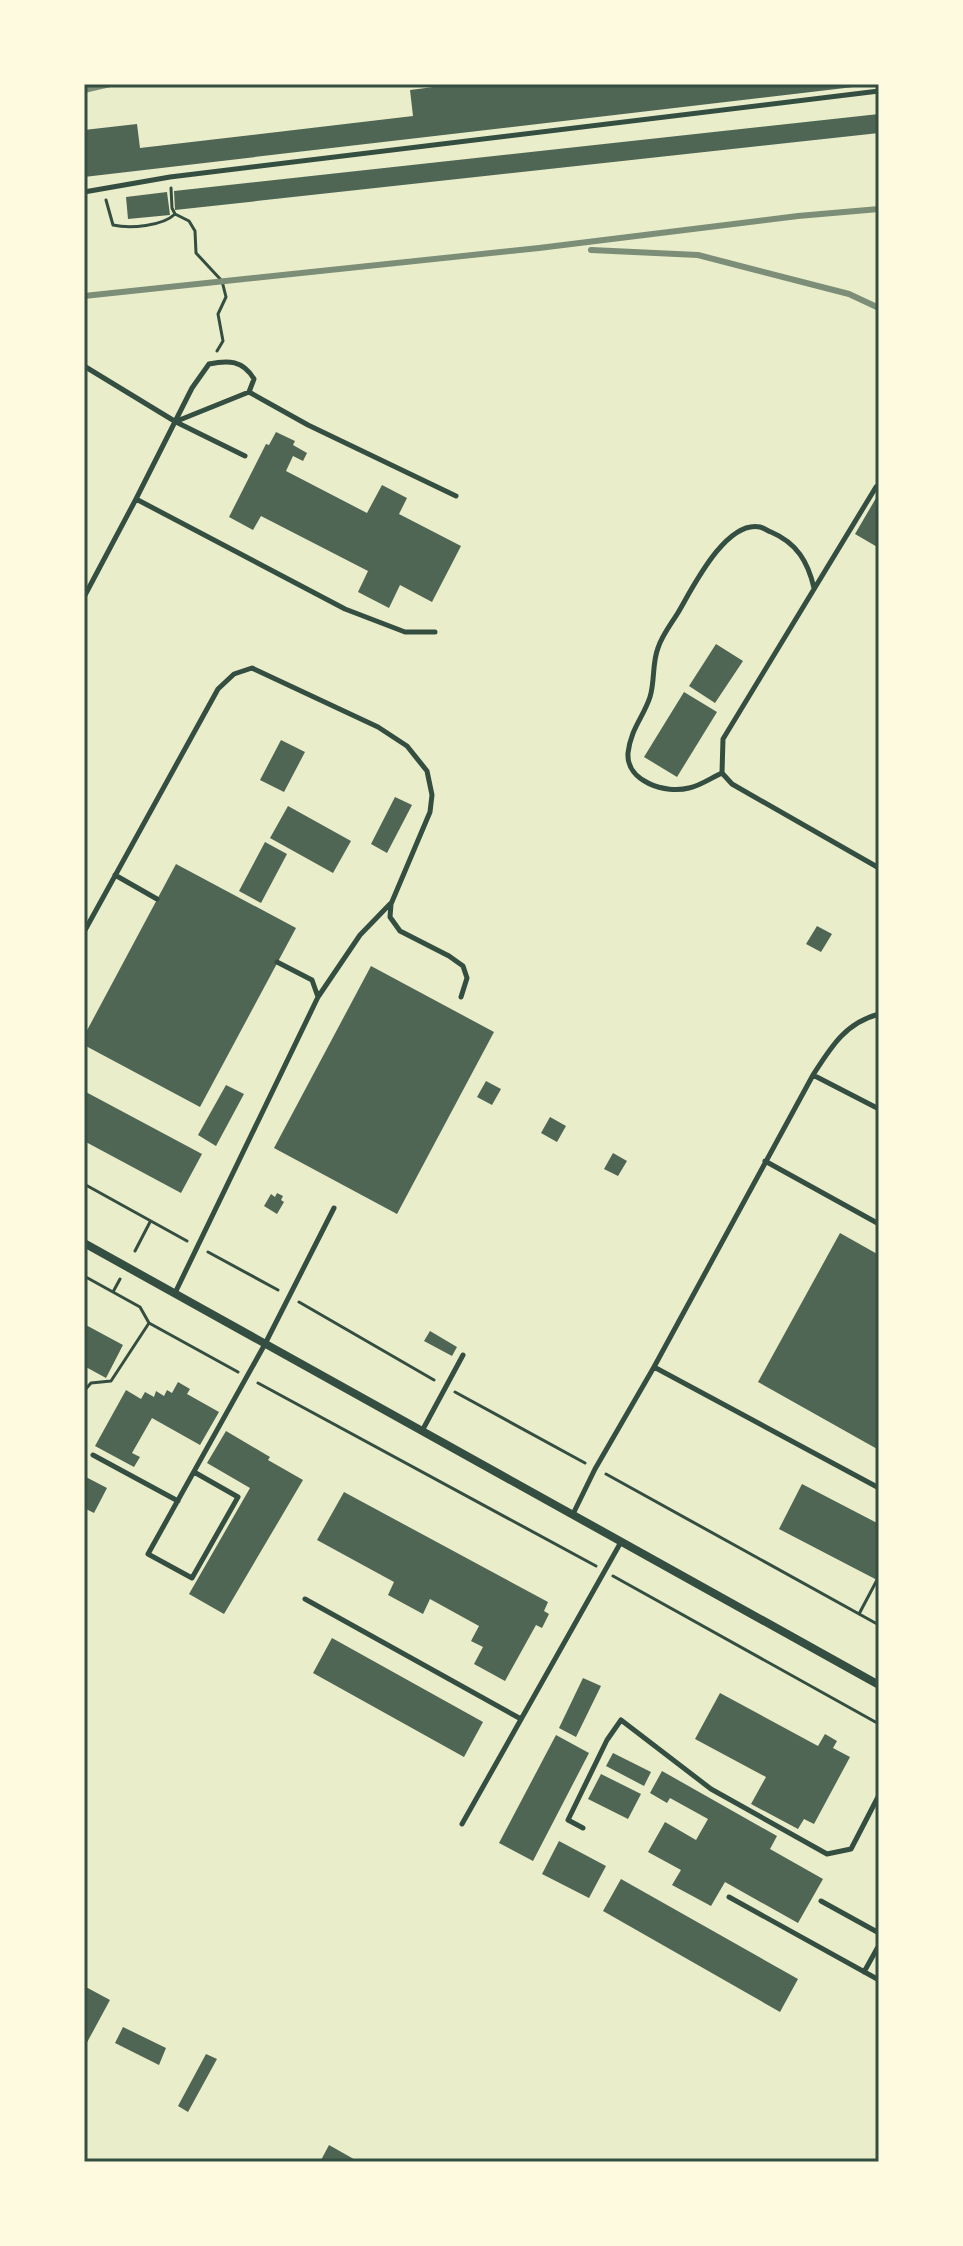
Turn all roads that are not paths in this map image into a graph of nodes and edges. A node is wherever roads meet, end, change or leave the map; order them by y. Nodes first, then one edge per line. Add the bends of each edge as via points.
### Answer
1 (879, 91) edge
2 (84, 192) edge
3 (84, 366) edge
4 (249, 392) junction
5 (176, 422) junction
6 (245, 456) dead end
7 (876, 487) dead end
8 (456, 496) dead end
9 (136, 499) junction
10 (814, 588) junction
11 (84, 597) edge
12 (435, 632) dead end
13 (722, 773) junction
14 (879, 868) edge
15 (115, 875) junction
16 (157, 899) dead end
17 (391, 904) junction
18 (84, 932) edge
19 (277, 962) dead end
20 (318, 997) junction
21 (461, 997) dead end
22 (879, 1014) edge
23 (813, 1075) junction
24 (879, 1109) edge
25 (765, 1161) junction
26 (334, 1208) dead end
27 (879, 1224) edge
28 (84, 1243) edge
29 (174, 1294) junction
30 (265, 1344) junction
31 (463, 1355) dead end
32 (654, 1367) junction
33 (422, 1431) junction
34 (93, 1455) dead end
35 (194, 1472) junction
36 (879, 1488) edge
37 (178, 1501) junction
38 (573, 1514) junction
39 (621, 1541) junction
40 (305, 1599) dead end
41 (879, 1685) edge
42 (521, 1719) junction
43 (879, 1795) edge
44 (462, 1824) dead end
45 (583, 1828) dead end
46 (729, 1897) dead end
47 (821, 1901) dead end
48 (879, 1933) edge
49 (879, 1945) edge
50 (864, 1972) junction
51 (879, 1980) edge

1 - 2 lane via 170,177
3 - 5 lane
4 - 5 lane
4 - 5 lane via 254,379 248,368 228,360 209,364
4 - 8 lane
5 - 6 lane
5 - 9 lane
7 - 10 lane
9 - 11 lane
9 - 12 lane via 345,609 405,632
10 - 13 lane via 723,739
10 - 13 lane via 809,567 783,537 758,526 738,532 702,570 657,648 650,697 633,728 628,757 635,773 667,790 689,788
13 - 14 lane via 765,804
15 - 16 lane
15 - 17 lane via 218,689 234,674 252,668 378,727 407,746 427,771 430,812
15 - 18 lane
17 - 20 lane via 360,935
17 - 21 lane via 390,917 400,931 463,966 467,978
19 - 20 lane via 312,980
20 - 29 lane
22 - 23 lane via 862,1019 835,1041
23 - 24 lane
23 - 25 lane
25 - 27 lane
25 - 32 lane
26 - 30 lane
28 - 29 street
29 - 30 street
30 - 33 street
30 - 35 lane
31 - 33 lane
32 - 36 lane
32 - 38 lane
33 - 38 street
34 - 37 lane
35 - 37 lane
35 - 37 lane via 238,1497 192,1578 148,1554
38 - 39 street
39 - 41 street
39 - 42 lane
40 - 42 lane
42 - 44 lane
43 - 45 lane via 851,1849 827,1854 711,1789 621,1720 568,1820
46 - 50 lane
47 - 48 lane
49 - 50 lane
50 - 51 lane

